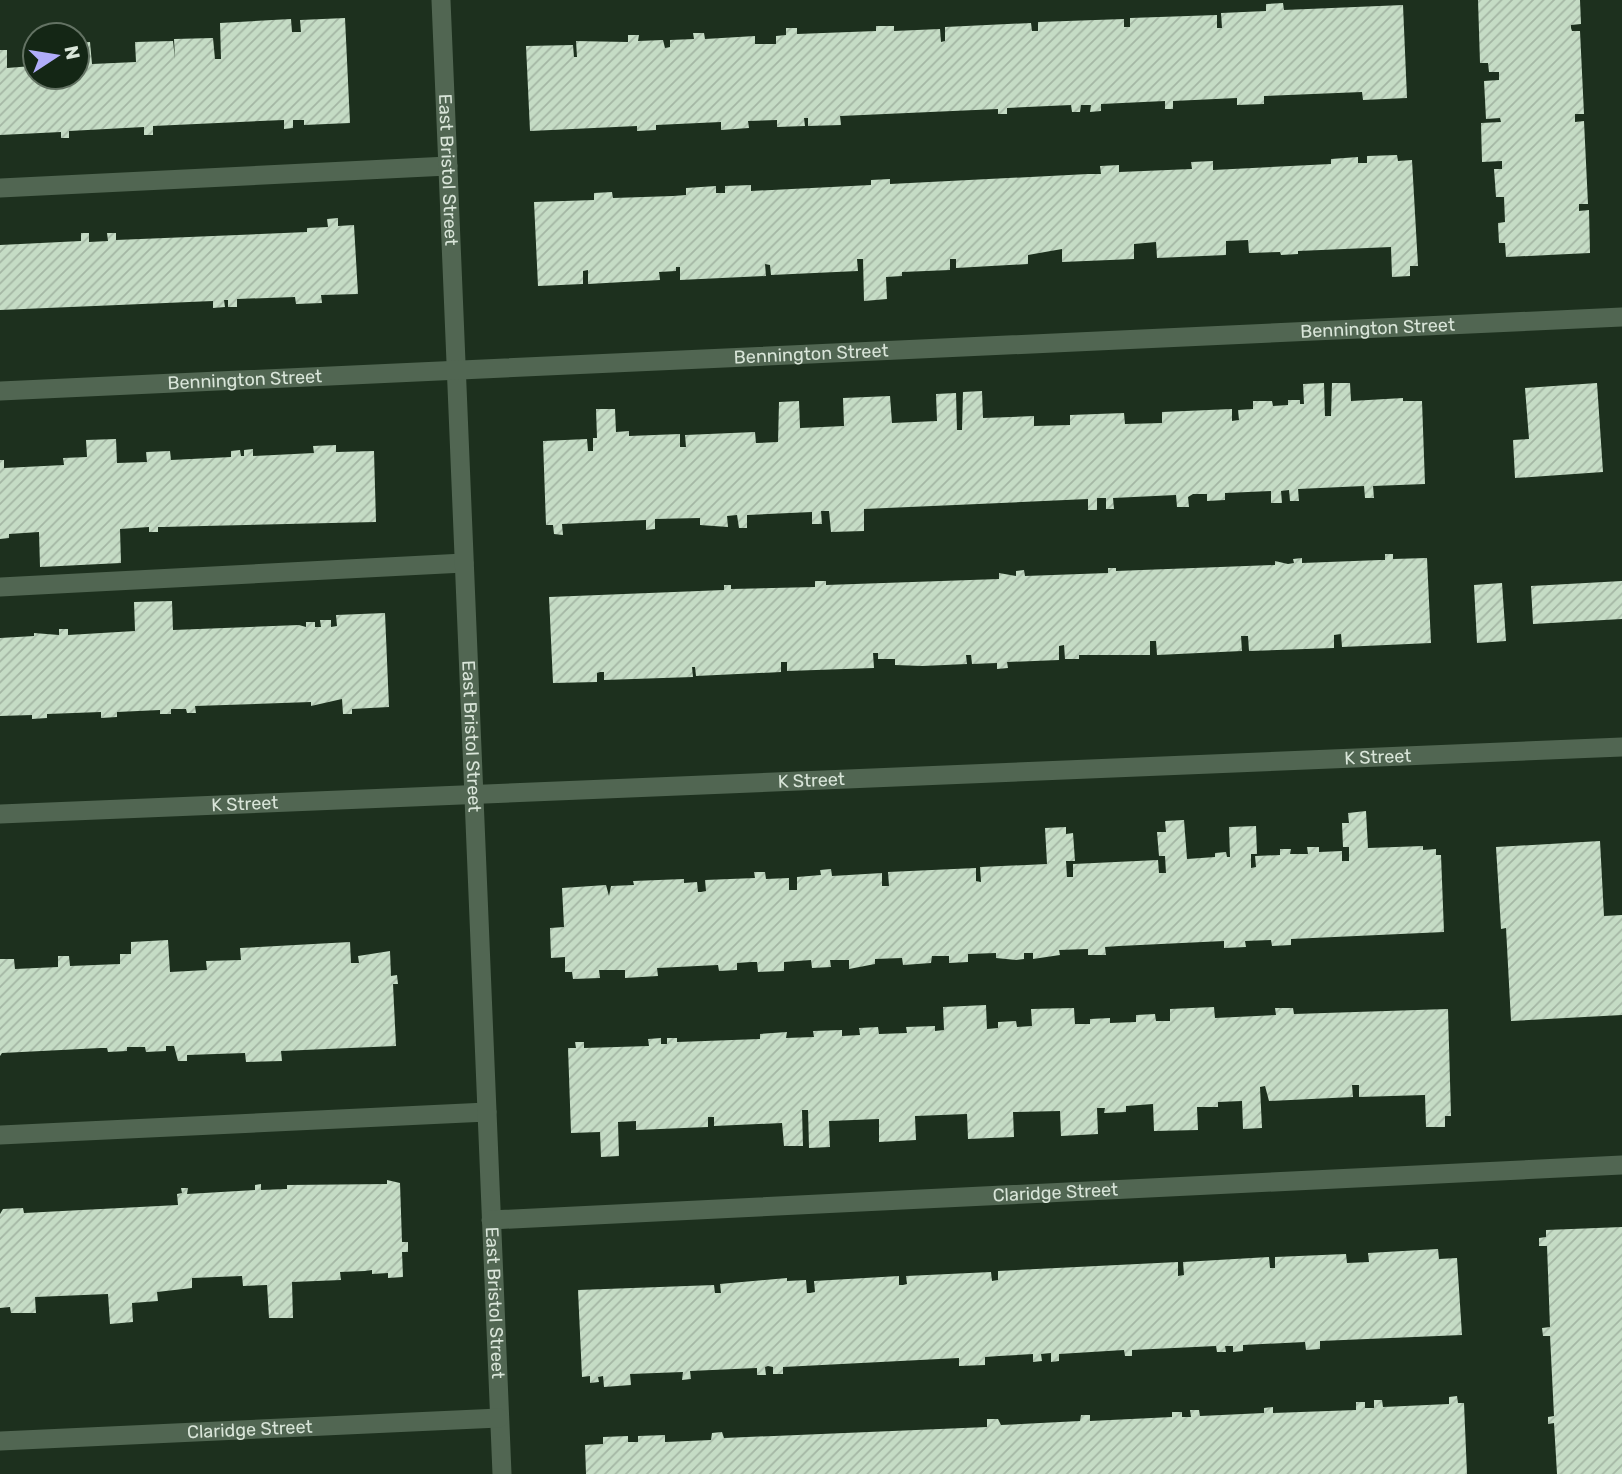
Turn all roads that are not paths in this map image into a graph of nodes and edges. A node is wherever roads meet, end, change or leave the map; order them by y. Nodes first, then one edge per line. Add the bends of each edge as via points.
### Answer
1 (441, 0) edge
2 (448, 166) junction
3 (0, 188) edge
4 (1622, 317) edge
5 (456, 370) junction
6 (0, 391) edge
7 (464, 563) junction
8 (0, 587) edge
9 (1622, 747) edge
10 (474, 793) junction
11 (0, 814) edge
12 (486, 1112) junction
13 (0, 1135) edge
14 (1622, 1166) edge
15 (491, 1220) junction
16 (499, 1418) junction
17 (0, 1441) edge
18 (502, 1474) edge

1 - 2 street, East Bristol Street
2 - 3 street
2 - 5 street, East Bristol Street
4 - 5 street, Bennington Street
5 - 6 street, Bennington Street
5 - 7 street, East Bristol Street
7 - 8 street
7 - 10 street, East Bristol Street
9 - 10 street, K Street
10 - 11 street, K Street
10 - 12 street, East Bristol Street
12 - 13 street
12 - 15 street, East Bristol Street
14 - 15 street, Claridge Street
15 - 16 street, East Bristol Street
16 - 17 street, Claridge Street
16 - 18 street, East Bristol Street

